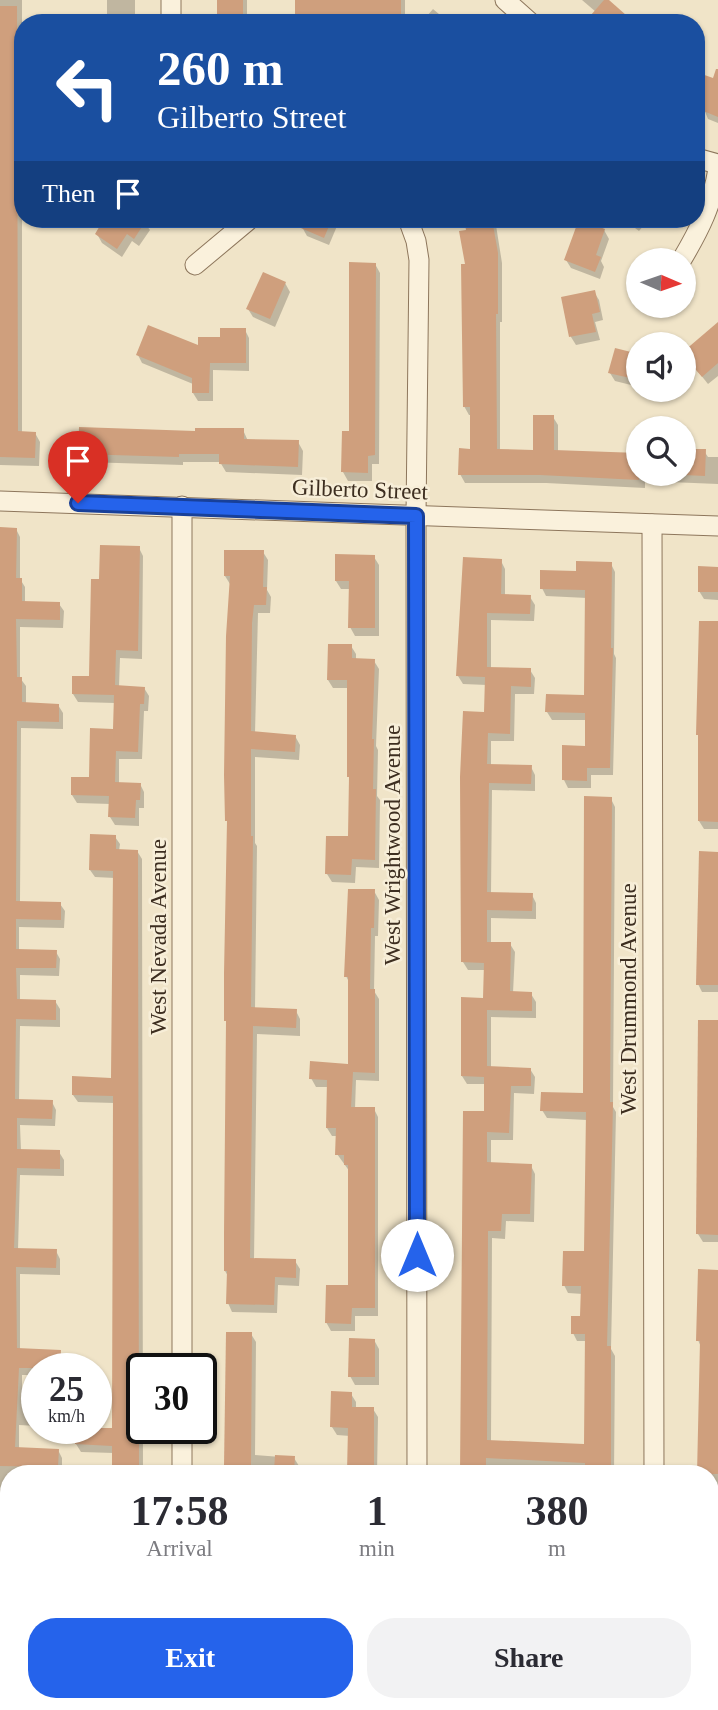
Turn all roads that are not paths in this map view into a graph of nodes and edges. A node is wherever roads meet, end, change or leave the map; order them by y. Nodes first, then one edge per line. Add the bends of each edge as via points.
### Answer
1 (505, 0) edge
2 (521, 14) edge
3 (718, 166) edge
4 (705, 219) edge
5 (239, 228) edge
6 (411, 228) edge
7 (701, 228) edge
8 (689, 248) edge
9 (195, 265) dead end
10 (0, 501) edge
11 (182, 506) junction
12 (416, 516) junction
13 (652, 524) junction
14 (718, 526) edge
15 (182, 1353) edge
16 (183, 1444) edge
17 (183, 1465) edge
18 (417, 1465) edge
19 (654, 1465) edge

1 - 2 street
3 - 4 street
5 - 9 street
6 - 12 street, West Wrightwood Avenue via 419,260
7 - 8 street
10 - 11 street, Gilberto Street
11 - 12 street, Gilberto Street
11 - 15 street, West Nevada Avenue
12 - 13 street, Gilberto Street
12 - 18 street, West Wrightwood Avenue
13 - 14 street, Gilberto Street
13 - 19 street, West Drummond Avenue
16 - 17 street

